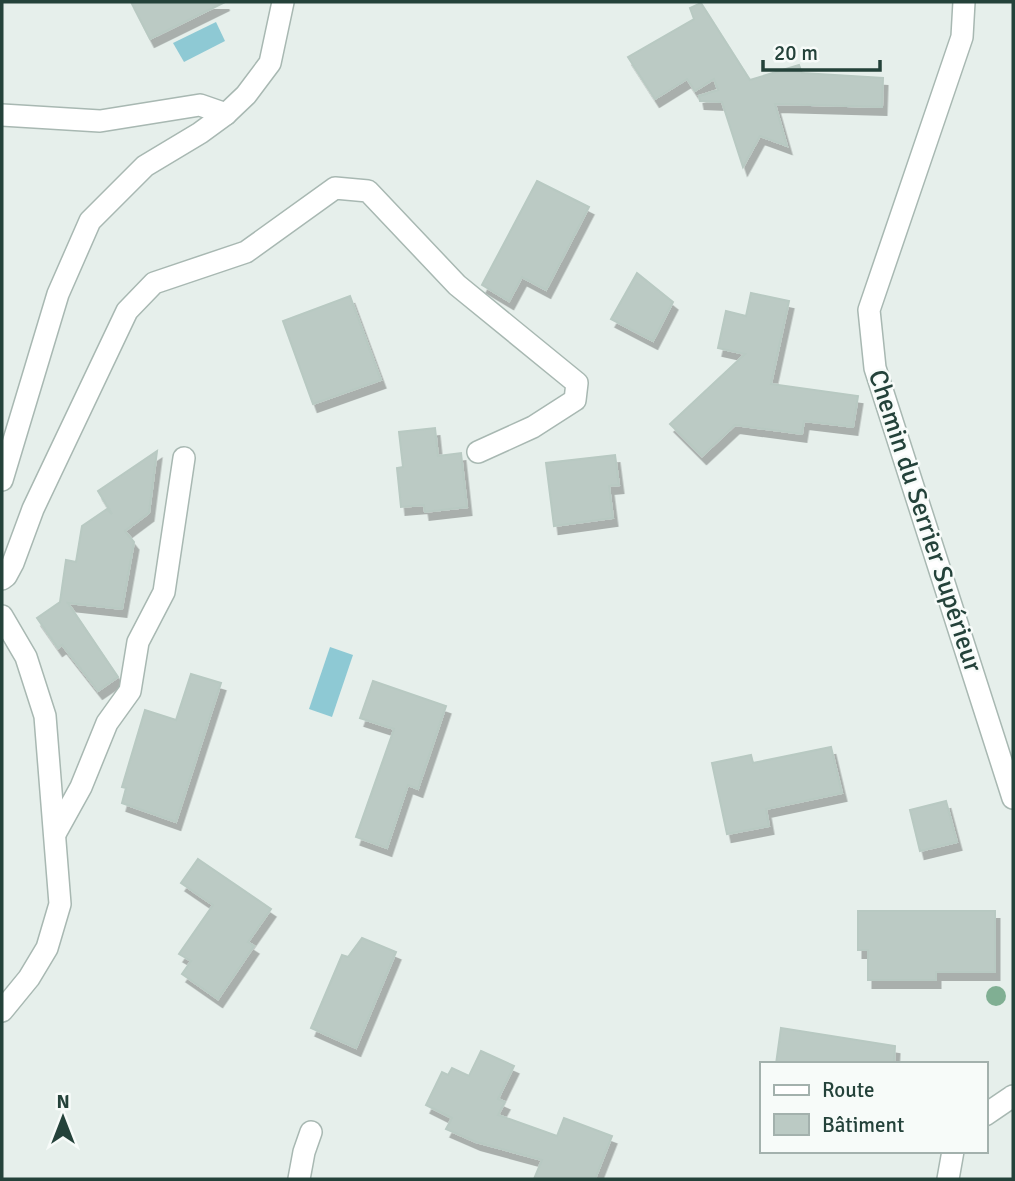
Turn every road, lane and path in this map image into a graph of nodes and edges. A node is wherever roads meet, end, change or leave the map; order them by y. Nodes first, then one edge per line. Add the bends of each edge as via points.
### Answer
1 (283, 2) edge
2 (964, 2) edge
3 (226, 114) junction
4 (2, 115) edge
5 (478, 453) dead end
6 (184, 458) dead end
7 (2, 480) edge
8 (2, 579) edge
9 (2, 616) edge
10 (1013, 798) edge
11 (55, 834) junction
12 (2, 1011) edge
13 (1013, 1096) edge
14 (987, 1114) edge
15 (312, 1132) dead end
16 (953, 1153) edge
17 (299, 1179) edge
18 (948, 1179) edge

1 - 3 street via 270,64
2 - 10 street, Chemin du Serrier Supérieur via 962,37 869,310 875,368
3 - 4 street via 200,105 100,121
3 - 7 street via 145,166 90,221 58,294
5 - 8 street via 575,400 577,383 457,285 368,191 335,188 246,252 154,283 127,311
6 - 11 street via 164,592 138,642 130,691 107,723 81,787
9 - 11 street via 26,657 44,716
11 - 12 street via 61,904 47,948
13 - 14 street
15 - 17 street
16 - 18 street

